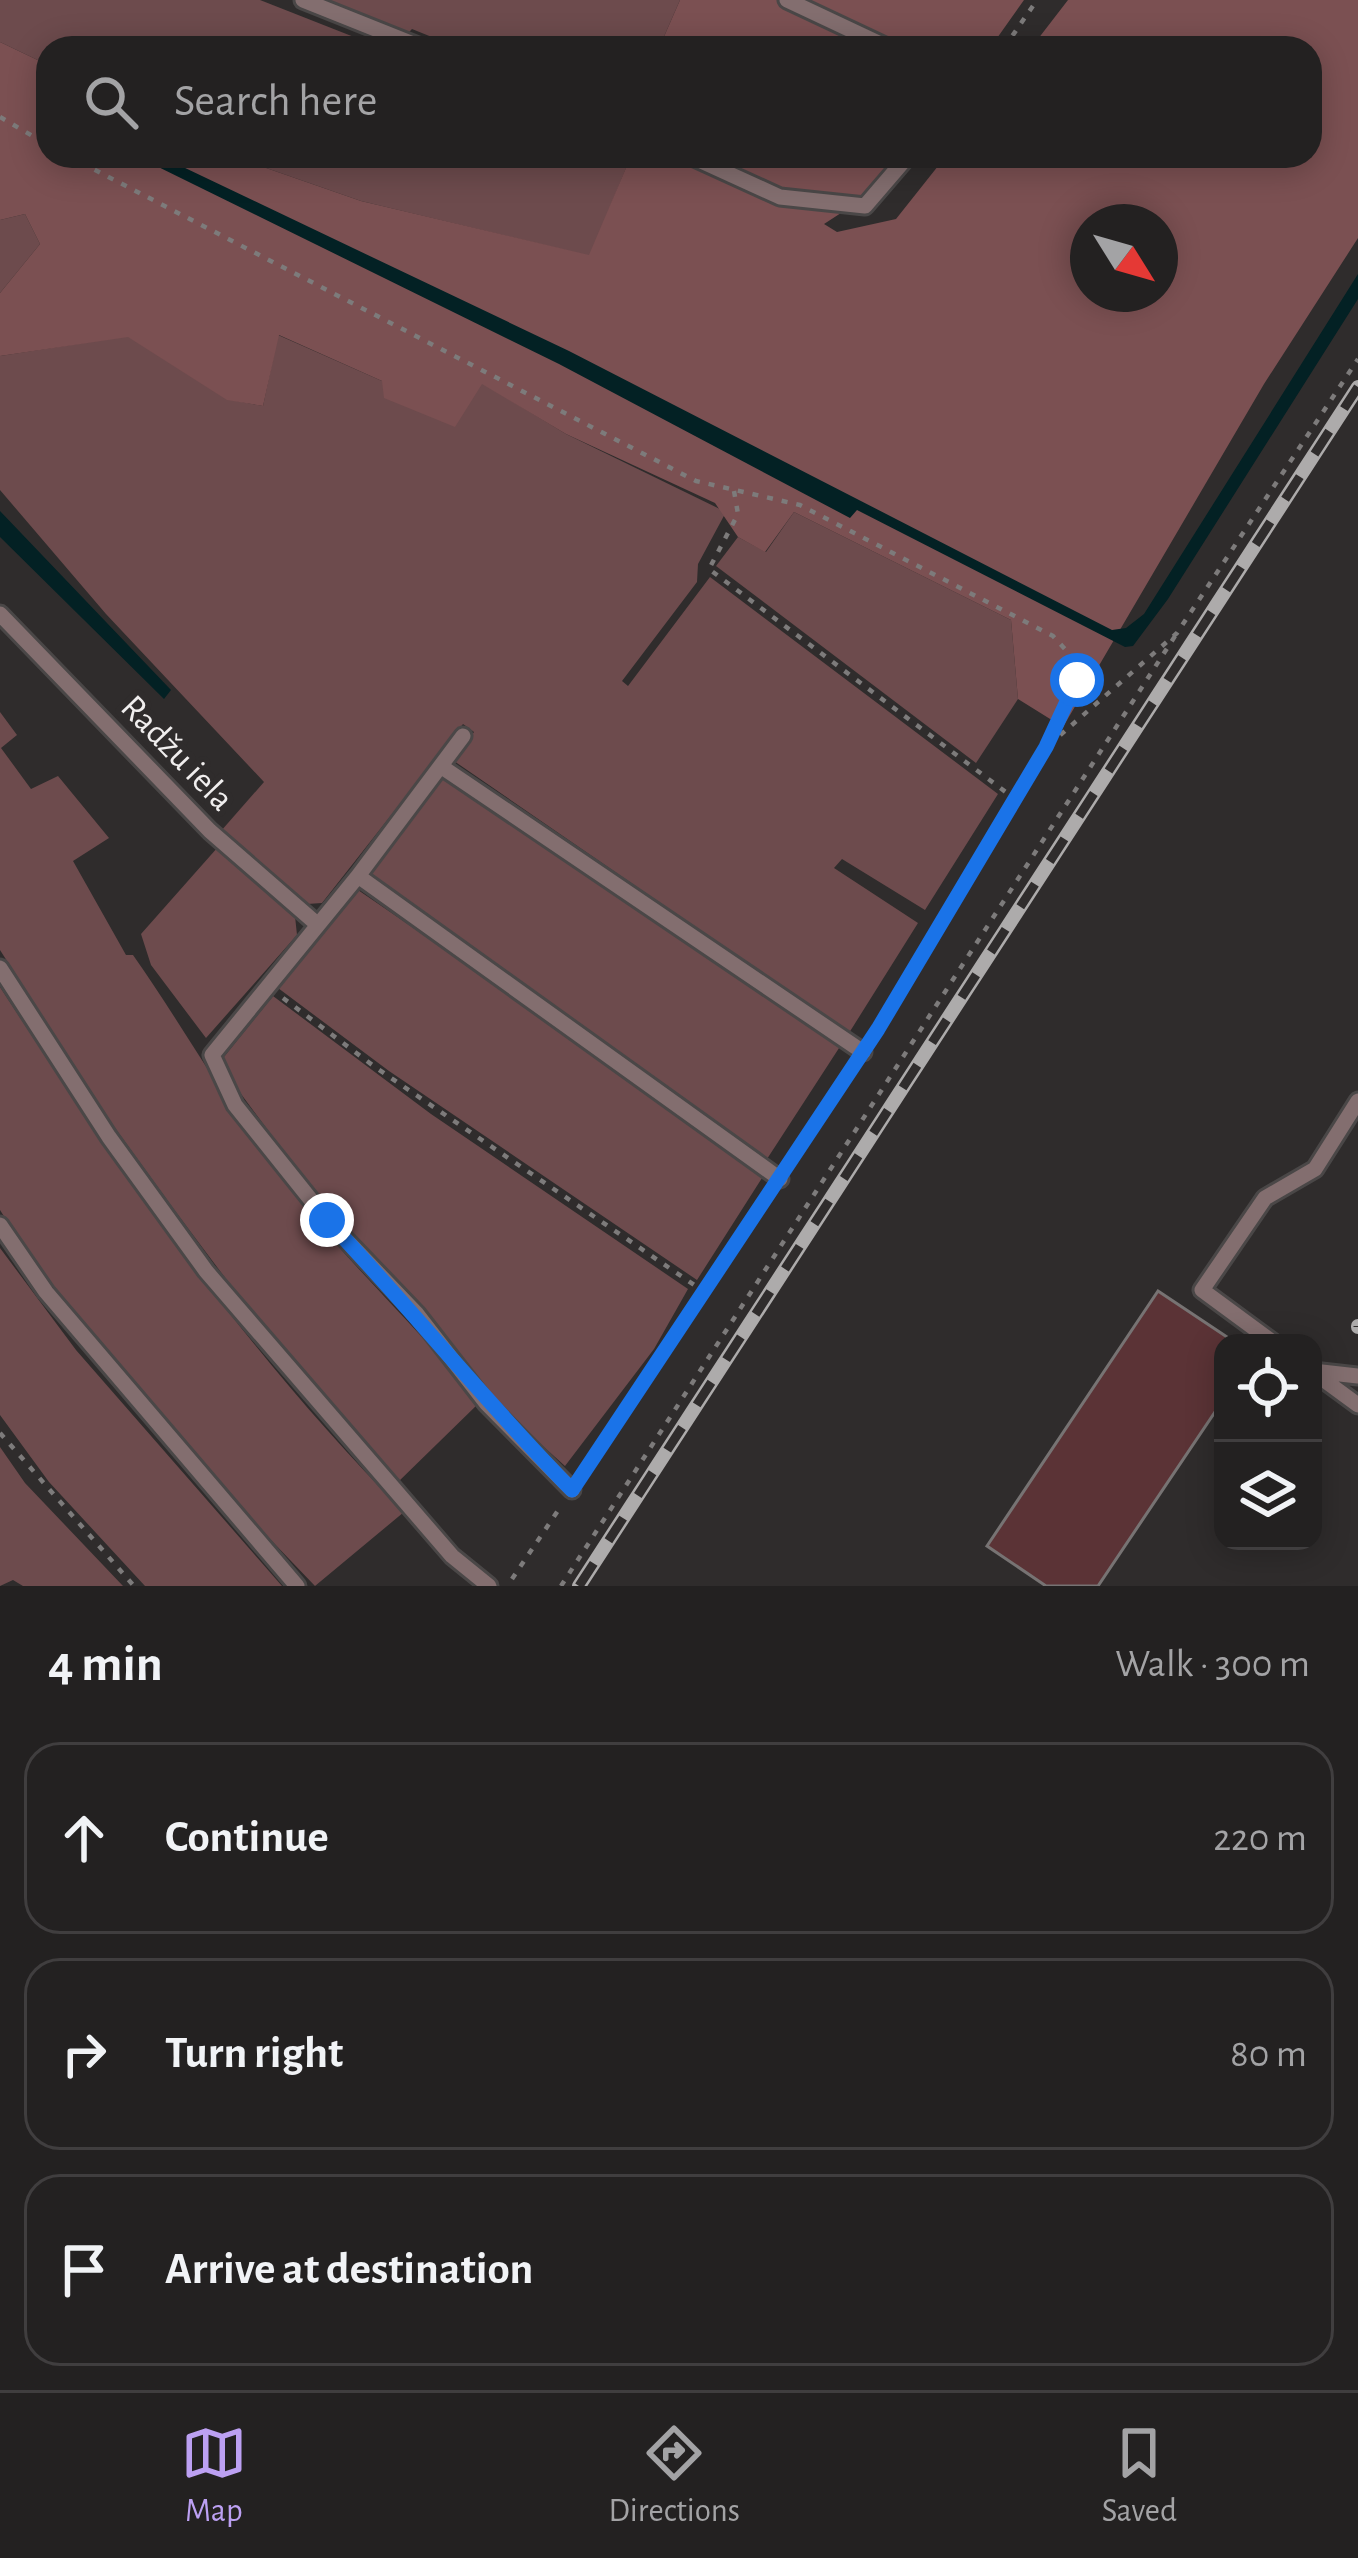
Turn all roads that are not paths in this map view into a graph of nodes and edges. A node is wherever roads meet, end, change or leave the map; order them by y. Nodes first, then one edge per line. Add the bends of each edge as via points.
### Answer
1 (303, 0) edge
2 (787, 0) edge
3 (392, 36) edge
4 (864, 36) edge
5 (716, 168) edge
6 (898, 168) edge
7 (0, 614) edge
8 (463, 736) dead end
9 (442, 767) junction
10 (358, 876) junction
11 (318, 925) junction
12 (0, 968) edge
13 (862, 1052) road end
14 (1358, 1101) edge
15 (780, 1179) road end
16 (0, 1225) edge
17 (1262, 1334) edge
18 (1322, 1372) edge
19 (1358, 1376) edge
20 (1322, 1378) edge
21 (1358, 1405) edge
22 (572, 1490) road end
23 (297, 1586) edge
24 (489, 1586) edge

1 - 3 lane
2 - 4 lane
5 - 6 lane via 780,197 866,206
7 - 11 lane, Radžu iela via 210,831
8 - 9 lane
9 - 10 lane
9 - 13 lane
10 - 11 lane
10 - 15 lane
11 - 22 lane via 212,1054 235,1105 327,1220
12 - 24 lane via 206,1271 452,1556
14 - 17 lane via 1315,1168 1265,1198 1202,1290
16 - 23 lane via 46,1292
18 - 19 lane
20 - 21 lane

